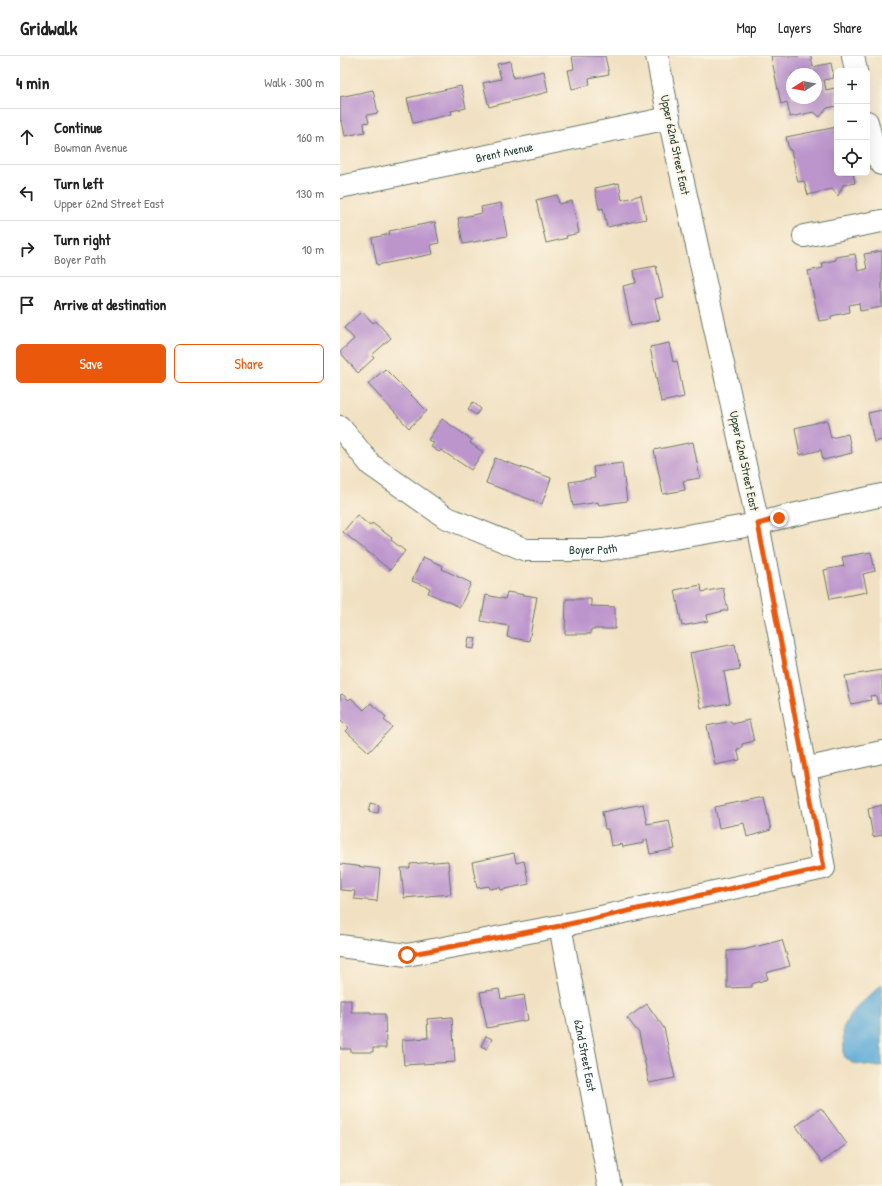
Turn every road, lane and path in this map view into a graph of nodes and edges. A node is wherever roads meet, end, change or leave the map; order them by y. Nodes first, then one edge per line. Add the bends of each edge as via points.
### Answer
1 (657, 56) edge
2 (853, 56) edge
3 (855, 68) edge
4 (669, 118) junction
5 (870, 134) edge
6 (882, 164) edge
7 (340, 187) edge
8 (882, 221) edge
9 (804, 236) dead end
10 (340, 427) edge
11 (882, 495) edge
12 (758, 524) junction
13 (882, 752) edge
14 (804, 769) junction
15 (560, 926) junction
16 (340, 946) edge
17 (610, 1186) edge

1 - 4 street, Upper 62nd Street East
2 - 3 street
4 - 7 street, Brent Avenue
4 - 12 street, Upper 62nd Street East
5 - 6 street via 875,154
8 - 9 street
10 - 12 street, Boyer Path via 371,465 445,517 526,550 603,550
11 - 12 street, Boyer Path
12 - 14 street, Upper 62nd Street East
13 - 14 street
14 - 15 street, Upper 62nd Street East via 824,868
15 - 16 street via 407,955
15 - 17 street, 62nd Street East

